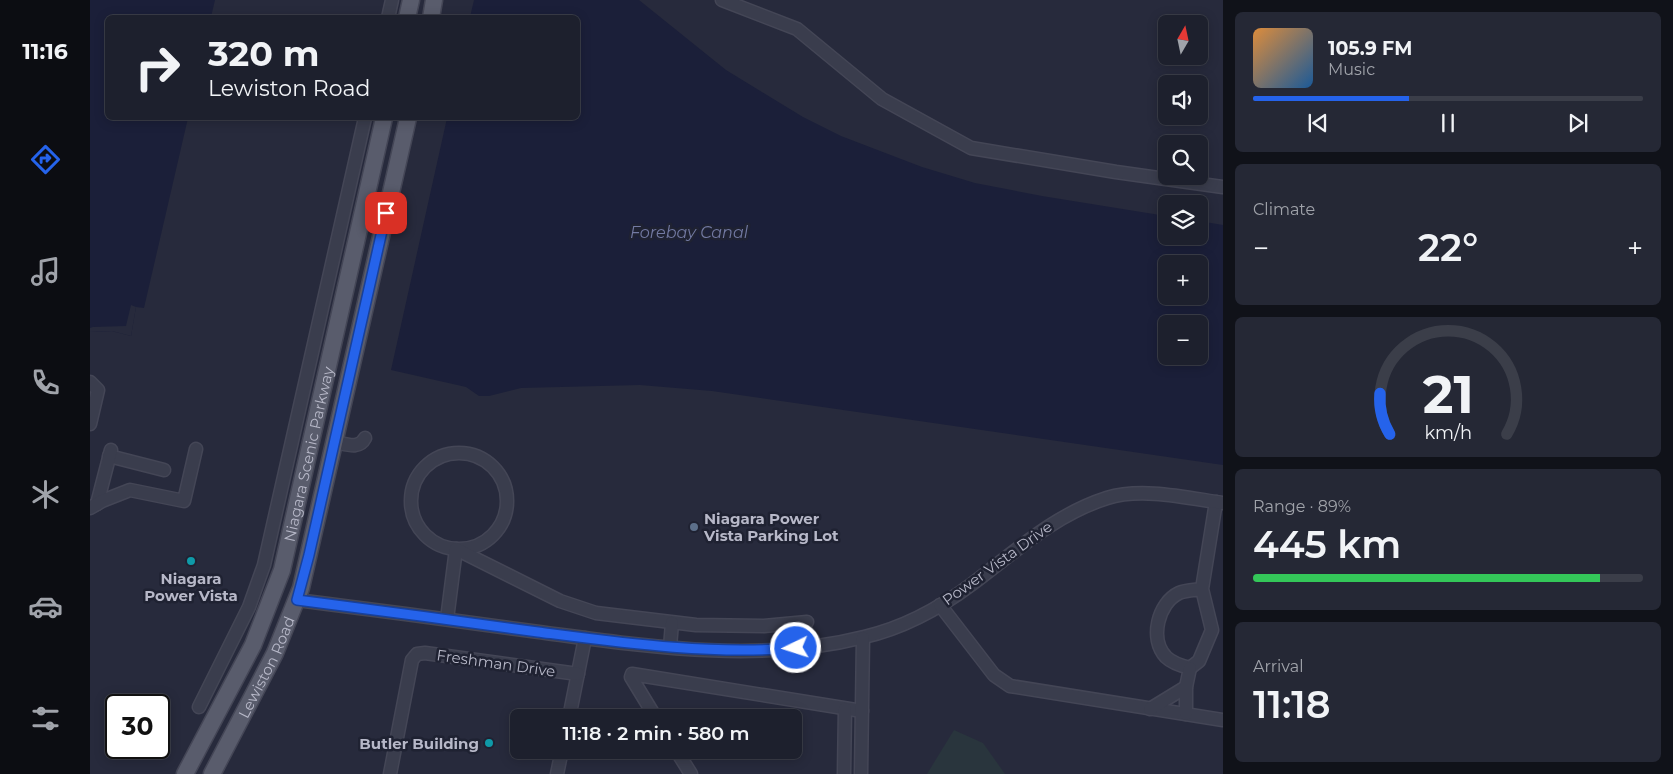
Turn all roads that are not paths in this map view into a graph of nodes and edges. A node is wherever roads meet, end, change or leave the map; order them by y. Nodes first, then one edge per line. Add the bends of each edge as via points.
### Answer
1 (392, 0) edge
2 (411, 0) edge
3 (434, 0) edge
4 (722, 0) edge
5 (389, 15) edge
6 (408, 15) edge
7 (431, 15) edge
8 (365, 120) edge
9 (384, 120) edge
10 (408, 120) edge
11 (1223, 187) edge
12 (90, 382) edge
13 (90, 424) edge
14 (365, 438) dead end
15 (335, 442) junction
16 (196, 449) dead end
17 (164, 470) dead end
18 (1220, 502) edge
19 (94, 506) edge
20 (456, 549) junction
21 (1202, 589) junction
22 (297, 600) junction
23 (940, 605) junction
24 (447, 620) junction
25 (807, 622) dead end
26 (672, 623) junction
27 (793, 624) junction
28 (585, 638) junction
29 (863, 638) junction
30 (670, 647) junction
31 (796, 648) junction
32 (1190, 668) junction
33 (578, 674) junction
34 (1186, 686) junction
35 (199, 707) dead end
36 (571, 709) edge
37 (651, 709) edge
38 (845, 709) junction
39 (1150, 709) junction
40 (862, 711) junction
41 (1186, 714) junction
42 (1223, 720) edge
43 (560, 759) edge
44 (682, 759) edge
45 (844, 769) edge
46 (861, 771) edge
47 (185, 774) edge
48 (212, 774) edge
49 (390, 774) edge
50 (557, 774) edge
51 (691, 774) edge

1 - 5 street
2 - 6 main road
3 - 7 main road
4 - 11 street via 796,29 882,98 971,148
8 - 35 street via 264,565 249,607
9 - 47 main road, Niagara Scenic Parkway via 282,570 253,645
10 - 15 main road, Lewiston Road
12 - 13 street via 98,390
14 - 15 street via 355,446
15 - 22 main road, Lewiston Road
16 - 19 street via 184,501 130,490
17 - 19 street via 110,453
18 - 21 street
18 - 23 street, Power Vista Drive via 1158,493 1108,498 1054,522
20 - 20 street via 482,544 494,535 507,508 507,492 497,472 480,457 465,453 451,453 426,465 412,487 410,501 412,515 427,538 439,546
20 - 24 street
20 - 26 street via 579,609
21 - 32 street via 1212,630 1199,661
21 - 32 street via 1179,592 1166,603 1158,620 1157,640 1165,656
22 - 24 street, Power Vista Drive
22 - 48 main road, Lewiston Road via 271,661
23 - 29 street, Power Vista Drive via 902,626
23 - 39 street via 994,675 1010,686
24 - 28 street, Power Vista Drive
25 - 27 street
26 - 27 street
26 - 30 street
27 - 31 street
28 - 30 street, Power Vista Drive
28 - 33 street
29 - 31 street, Power Vista Drive
29 - 40 street
30 - 31 street, Power Vista Drive via 729,651
32 - 34 street
33 - 36 street
33 - 49 street, Freshman Drive via 417,654 412,660
34 - 39 street
34 - 41 street
37 - 38 street via 632,674
38 - 40 street
38 - 45 street
39 - 41 street
40 - 46 street
41 - 42 street
43 - 50 street
44 - 51 street
45 - 46 street

